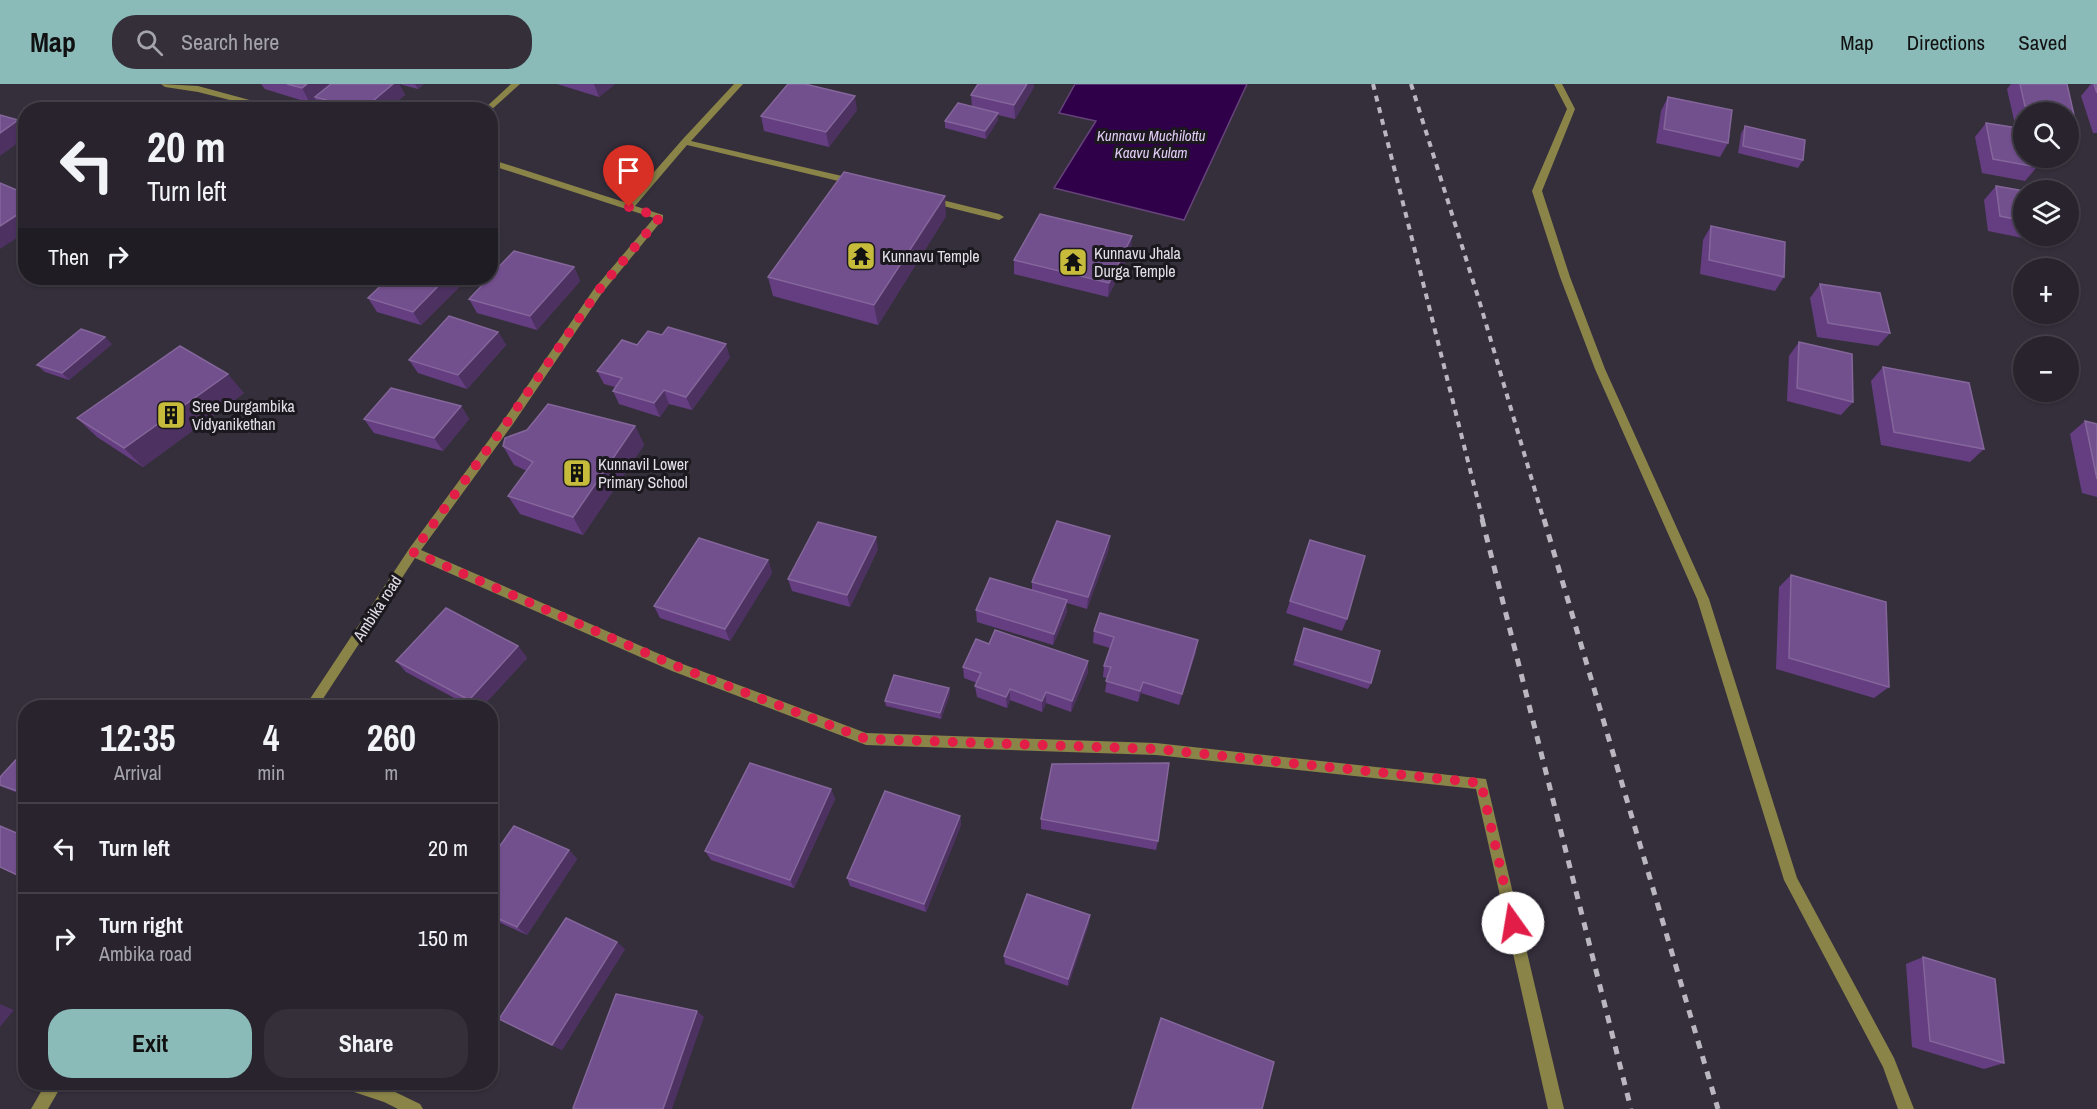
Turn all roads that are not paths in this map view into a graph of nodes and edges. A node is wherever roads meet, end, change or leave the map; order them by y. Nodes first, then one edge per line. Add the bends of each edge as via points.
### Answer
1 (165, 84) edge
2 (516, 84) edge
3 (739, 84) edge
4 (1558, 84) edge
5 (200, 87) edge
6 (253, 102) edge
7 (496, 102) edge
8 (684, 142) junction
9 (498, 165) edge
10 (871, 186) edge
11 (918, 197) edge
12 (629, 207) junction
13 (999, 217) dead end
14 (413, 552) junction
15 (315, 700) edge
16 (51, 1090) edge
17 (369, 1090) edge
18 (39, 1109) edge
19 (415, 1109) edge
20 (1556, 1109) edge
21 (1906, 1109) edge

1 - 5 street
2 - 7 street
3 - 8 street
4 - 21 street via 1571,109 1537,191 1565,277 1600,369 1703,598 1791,880 1889,1063
5 - 6 street
8 - 10 street
8 - 12 street
9 - 12 street, Ambika road
11 - 13 street
12 - 14 street, Ambika road via 660,217 598,291
14 - 15 street, Ambika road
14 - 20 street via 676,666 866,739 1156,749 1481,783
16 - 18 street
17 - 19 street

